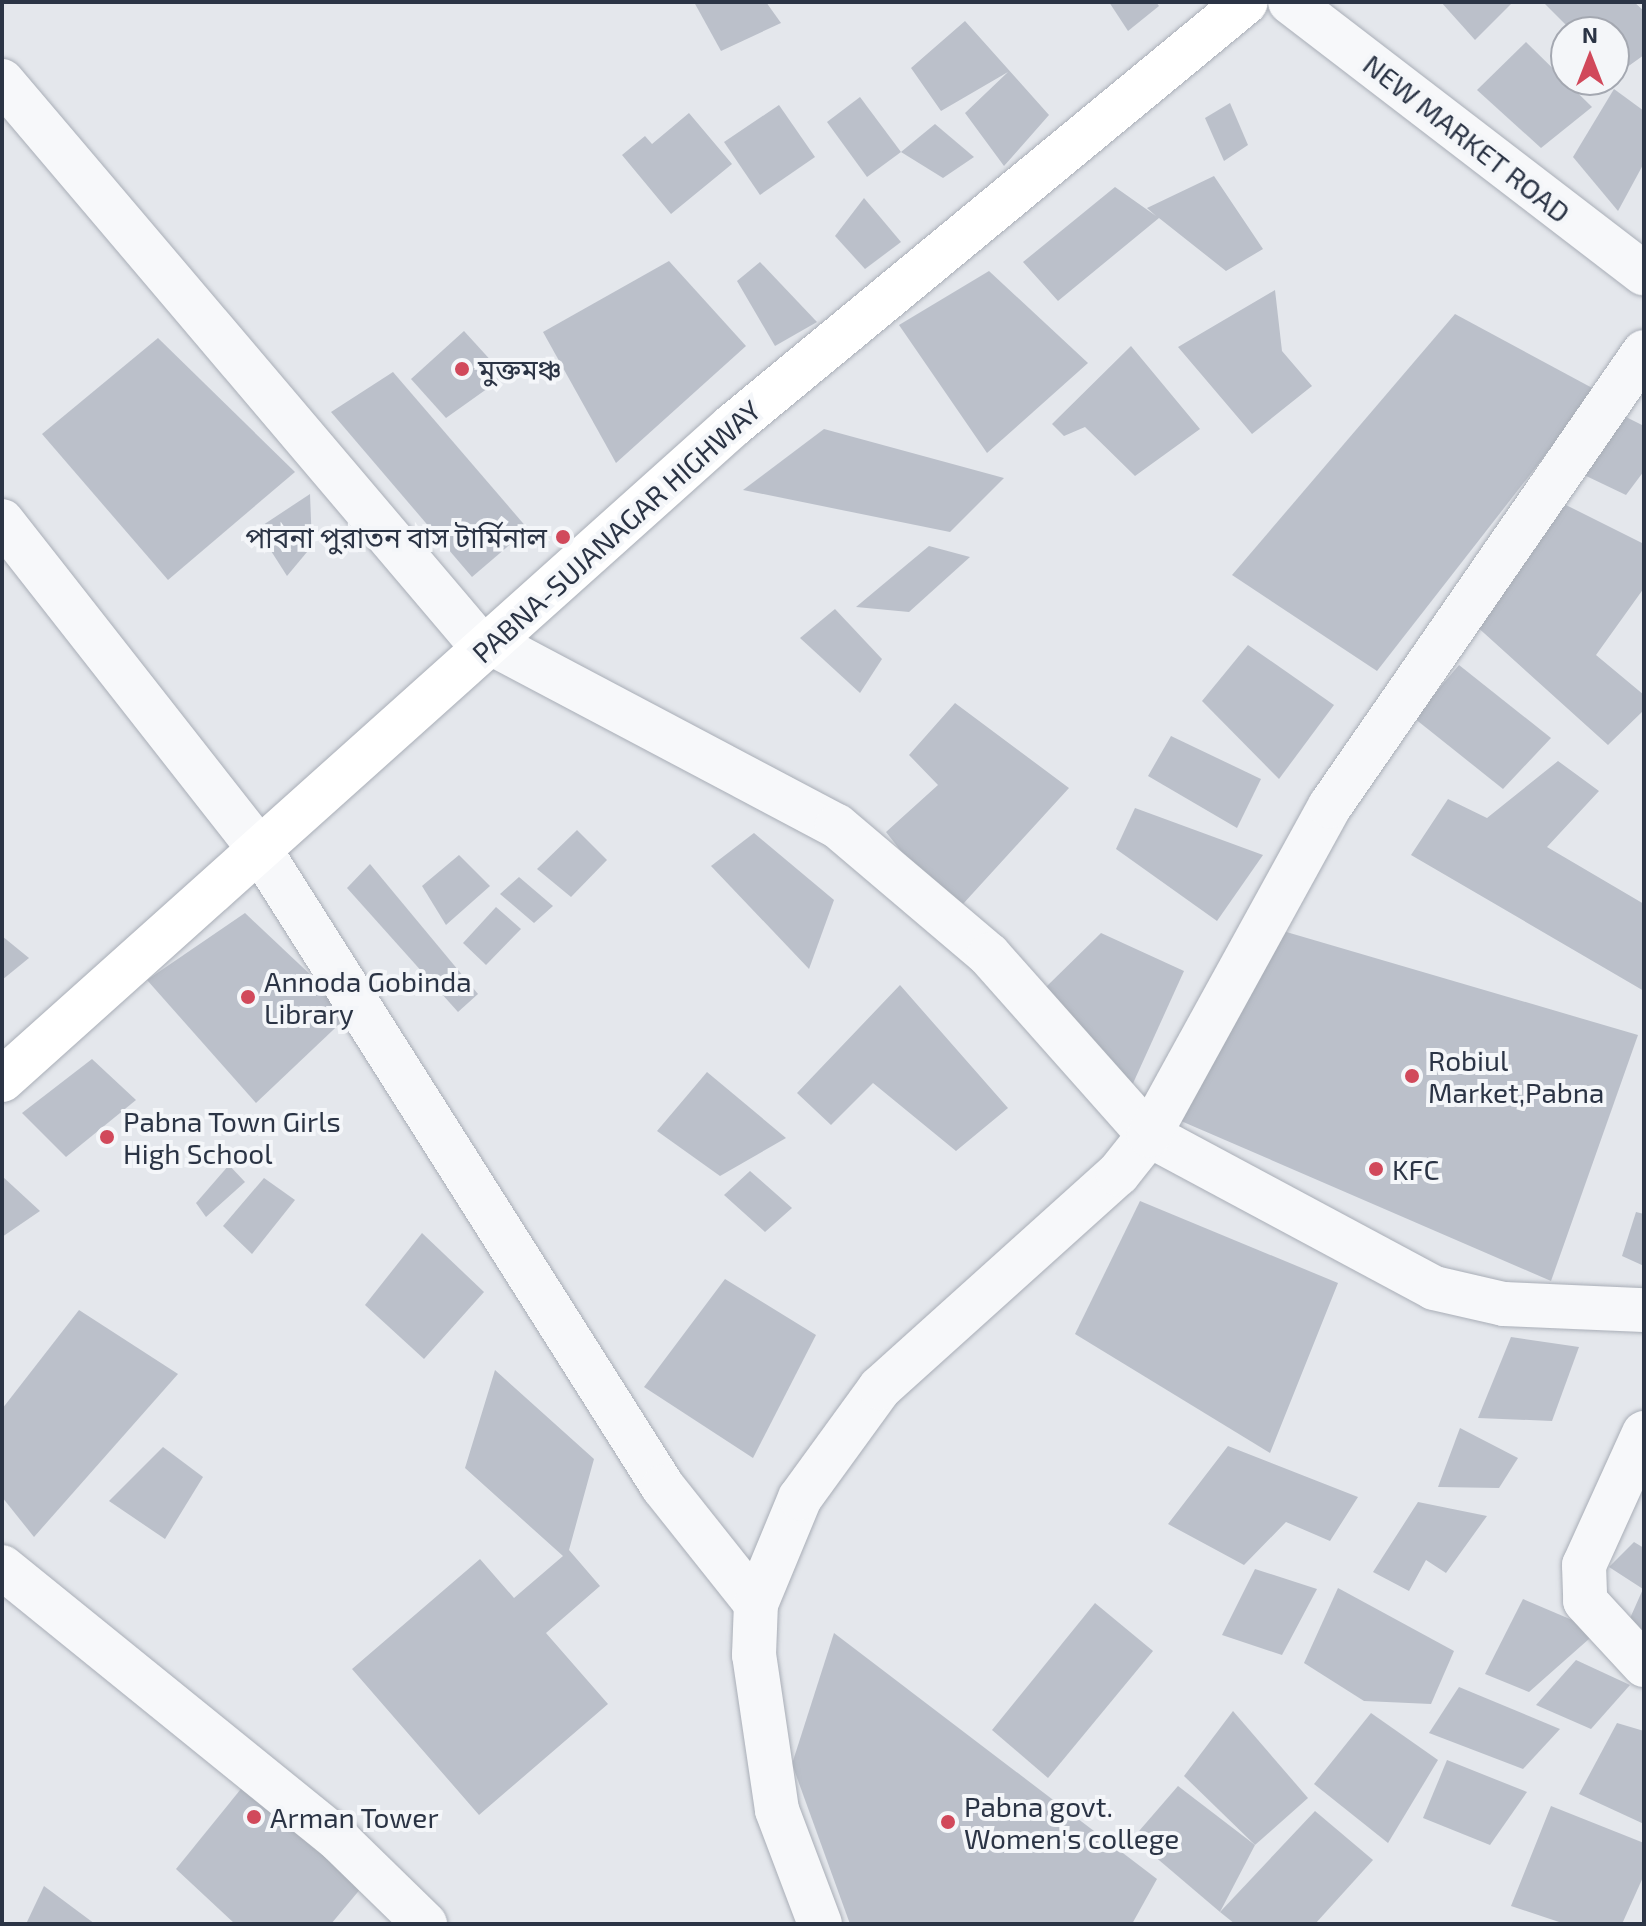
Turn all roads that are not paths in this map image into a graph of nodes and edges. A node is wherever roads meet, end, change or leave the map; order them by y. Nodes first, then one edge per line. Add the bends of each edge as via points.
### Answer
1 (1246, 2) edge
2 (1290, 2) edge
3 (2, 81) edge
4 (1644, 274) edge
5 (1644, 352) edge
6 (2, 521) edge
7 (487, 646) junction
8 (260, 850) junction
9 (2, 1080) edge
10 (1149, 1135) junction
11 (1644, 1310) edge
12 (1644, 1433) edge
13 (2, 1567) edge
14 (756, 1604) junction
15 (1644, 1665) edge
16 (425, 1924) edge
17 (820, 1924) edge

1 - 7 highway, PABNA-SUJANAGAR HIGHWAY via 732,426
2 - 4 street, NEW MARKET ROAD
3 - 7 street
5 - 10 street via 1330,806
6 - 8 street
7 - 8 highway, PABNA-SUJANAGAR HIGHWAY
7 - 10 street via 837,826 989,955
8 - 9 highway, PABNA-SUJANAGAR HIGHWAY
8 - 14 street via 663,1487
10 - 11 street via 1434,1288 1504,1304
10 - 14 street via 1118,1174 880,1388 800,1498
12 - 15 street via 1584,1565 1585,1601
13 - 16 street via 340,1841
14 - 17 street via 754,1655 777,1810

